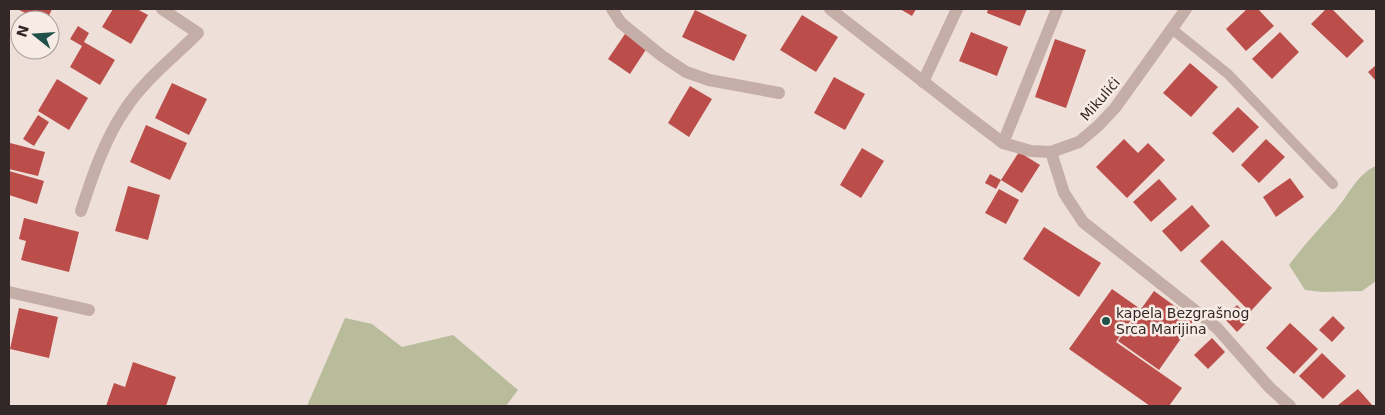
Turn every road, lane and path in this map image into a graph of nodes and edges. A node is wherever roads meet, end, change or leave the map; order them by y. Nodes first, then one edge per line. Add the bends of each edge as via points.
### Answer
1 (162, 9) edge
2 (612, 9) edge
3 (830, 9) edge
4 (957, 9) edge
5 (1057, 9) edge
6 (1186, 9) edge
7 (1172, 29) junction
8 (923, 82) junction
9 (780, 93) dead end
10 (1003, 143) junction
11 (1051, 152) junction
12 (1333, 184) dead end
13 (81, 210) dead end
14 (9, 292) edge
15 (89, 310) dead end
16 (1290, 406) edge

1 - 13 street via 198,33 124,110 99,161
2 - 9 street via 621,23 686,72 709,80
3 - 8 street, Mikulići
4 - 8 street
5 - 10 street
6 - 7 street, Mikulići
7 - 11 street, Mikulići via 1115,108 1098,126 1079,142
7 - 12 lane via 1228,74
8 - 10 street, Mikulići
10 - 11 street, Mikulići via 1031,151
11 - 16 street via 1064,193 1083,222 1217,328
14 - 15 street

